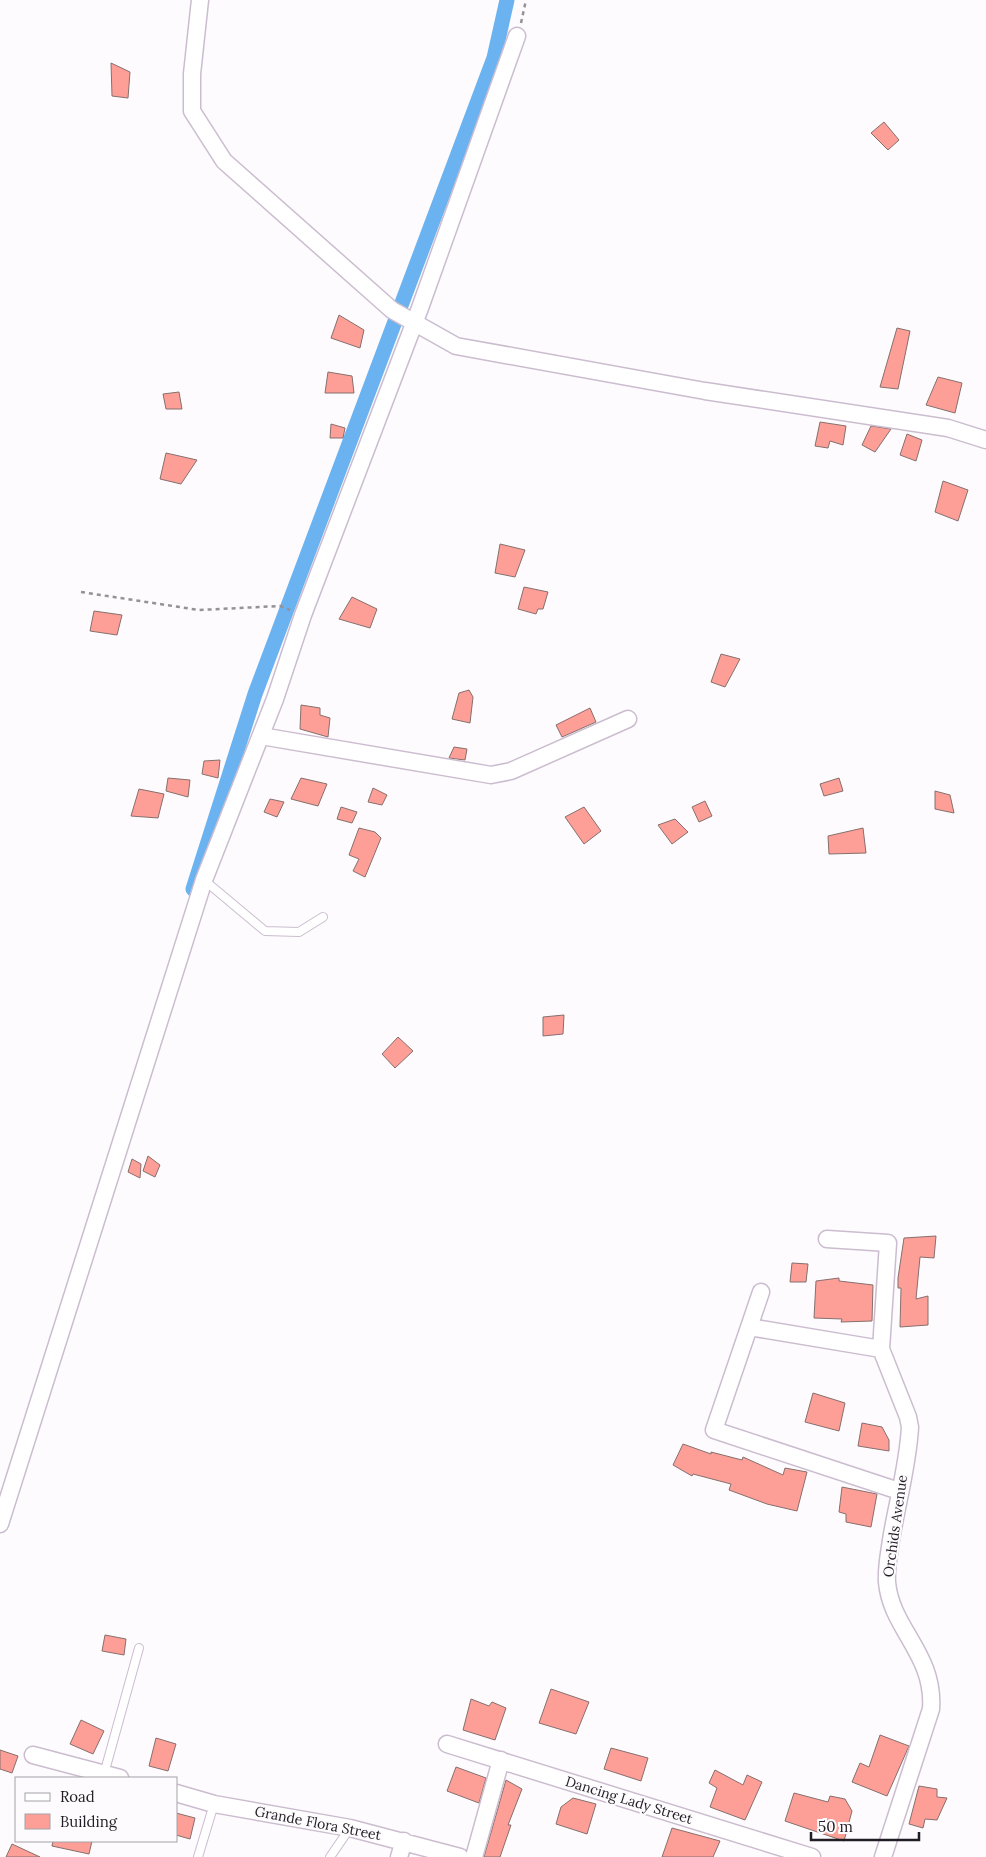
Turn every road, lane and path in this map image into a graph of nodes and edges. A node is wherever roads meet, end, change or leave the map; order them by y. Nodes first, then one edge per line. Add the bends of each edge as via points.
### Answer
1 (200, 0) edge
2 (526, 0) edge
3 (517, 36) joint
4 (412, 320) junction
5 (986, 440) edge
6 (81, 592) dead end
7 (280, 606) dead end
8 (628, 719) dead end
9 (261, 736) junction
10 (204, 880) junction
11 (323, 917) dead end
12 (827, 1240) dead end
13 (761, 1292) dead end
14 (749, 1327) junction
15 (881, 1349) junction
16 (899, 1491) junction
17 (0, 1524) edge
18 (139, 1648) dead end
19 (447, 1744) dead end
20 (33, 1755) dead end
21 (501, 1760) junction
22 (112, 1776) edge
23 (178, 1794) edge
24 (214, 1804) junction
25 (350, 1828) junction
26 (404, 1841) junction
27 (198, 1857) edge
28 (330, 1857) edge
29 (399, 1857) edge
30 (460, 1857) edge
31 (474, 1857) edge
32 (812, 1857) edge
33 (883, 1857) edge

1 - 4 street via 192,74 192,110 224,161 392,310
2 - 3 path
3 - 4 street
4 - 5 street via 456,346 705,391 948,428
4 - 9 street
6 - 7 path via 199,610
8 - 9 street via 511,771 491,775
9 - 10 street
10 - 11 lane via 264,931 299,932
10 - 17 street
12 - 15 street, Orchids Avenue via 888,1243
13 - 14 street
14 - 15 street
14 - 16 street via 714,1430
15 - 16 street, Orchids Avenue via 910,1427
16 - 33 street, Orchids Avenue via 887,1582 894,1608 924,1664 932,1694 931,1709
18 - 22 lane
19 - 21 street, Dancing Lady Street
20 - 22 street
21 - 31 street
21 - 32 street, Dancing Lady Street
23 - 24 street, Grande Flora Street
24 - 25 street, Grande Flora Street
24 - 27 lane
25 - 26 street, Grande Flora Street
25 - 28 lane
26 - 29 street
26 - 30 street, Grande Flora Street

